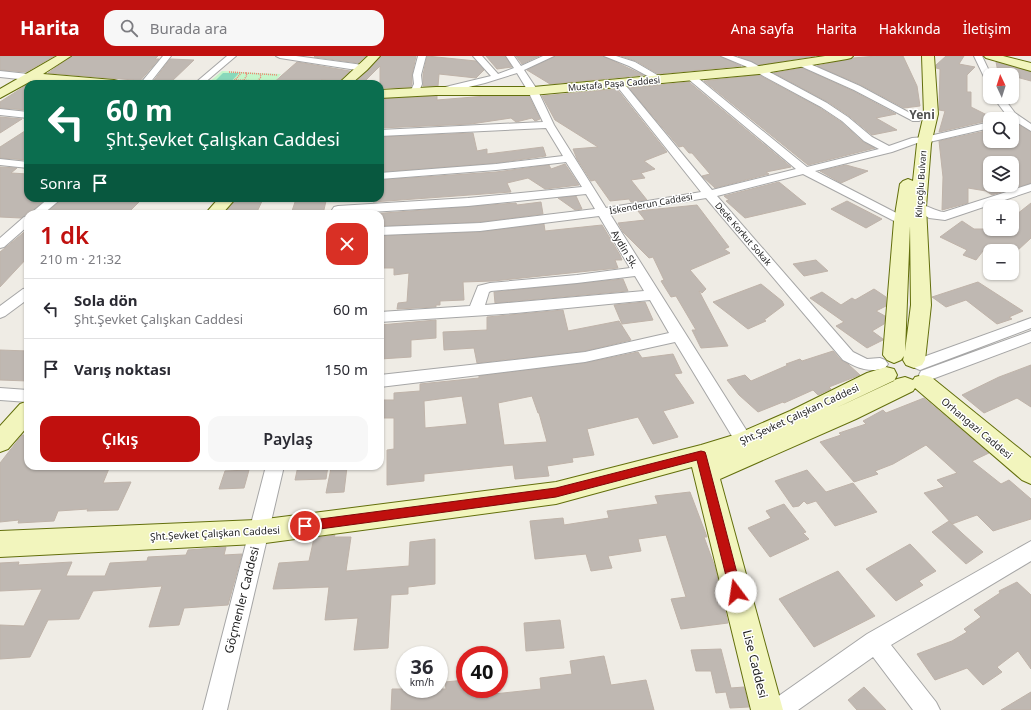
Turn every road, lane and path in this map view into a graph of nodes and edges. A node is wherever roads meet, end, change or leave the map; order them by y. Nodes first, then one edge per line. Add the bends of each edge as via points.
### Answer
1 (65, 56) edge
2 (167, 56) edge
3 (232, 56) edge
4 (280, 56) edge
5 (374, 56) edge
6 (422, 56) edge
7 (470, 56) edge
8 (476, 56) edge
9 (510, 56) edge
10 (550, 56) edge
11 (608, 56) edge
12 (726, 56) edge
13 (846, 56) edge
14 (921, 56) edge
15 (928, 56) edge
16 (978, 56) edge
17 (990, 56) edge
18 (1002, 56) edge
19 (801, 63) junction
20 (1031, 65) edge
21 (363, 68) junction
22 (984, 68) edge
23 (518, 69) junction
24 (759, 70) junction
25 (246, 73) junction
26 (0, 74) edge
27 (260, 74) junction
28 (277, 75) dead end
29 (690, 76) junction
30 (28, 77) junction
31 (496, 77) junction
32 (660, 79) junction
33 (79, 80) edge
34 (147, 80) edge
35 (203, 80) edge
36 (234, 80) joint
37 (244, 80) joint
38 (259, 80) edge
39 (349, 80) edge
40 (619, 83) junction
41 (436, 91) junction
42 (533, 91) junction
43 (415, 92) junction
44 (0, 94) edge
45 (384, 94) edge
46 (0, 112) edge
47 (24, 115) edge
48 (1031, 116) edge
49 (1019, 118) edge
50 (916, 119) junction
51 (1019, 122) edge
52 (549, 125) junction
53 (983, 127) edge
54 (1031, 128) edge
55 (384, 133) edge
56 (921, 140) junction
57 (888, 150) junction
58 (569, 158) junction
59 (0, 162) edge
60 (24, 165) edge
61 (804, 170) junction
62 (384, 176) edge
63 (1031, 187) edge
64 (589, 190) junction
65 (709, 194) junction
66 (51, 202) edge
67 (224, 202) edge
68 (918, 207) junction
69 (41, 210) edge
70 (217, 210) edge
71 (364, 210) edge
72 (603, 212) junction
73 (902, 221) junction
74 (24, 225) edge
75 (0, 226) edge
76 (24, 226) edge
77 (384, 232) edge
78 (0, 244) edge
79 (639, 271) junction
80 (653, 295) junction
81 (24, 297) edge
82 (24, 298) edge
83 (0, 299) edge
84 (476, 311) junction
85 (0, 314) edge
86 (384, 317) edge
87 (1031, 323) edge
88 (678, 336) junction
89 (1031, 336) edge
90 (906, 370) junction
91 (384, 381) edge
92 (0, 394) edge
93 (24, 396) edge
94 (24, 415) edge
95 (744, 441) junction
96 (0, 442) edge
97 (704, 464) junction
98 (275, 470) edge
99 (1031, 473) edge
100 (258, 532) junction
101 (0, 544) edge
102 (1031, 550) edge
103 (875, 642) junction
104 (215, 710) edge
105 (767, 710) edge
106 (778, 710) edge
107 (928, 710) edge

1 - 30 street
2 - 34 street
3 - 35 street
4 - 21 street
5 - 21 street
6 - 43 street
7 - 8 street
8 - 31 street
9 - 23 street, Aydin Sk.
10 - 23 street
11 - 32 street via 632,64
12 - 24 street
13 - 19 street, Mustafa Paşa Caddesi
14 - 50 street, Kılıçoğlu Bulvarı via 922,81
15 - 56 street, Kılıçoğlu Bulvarı via 930,114
16 - 22 street
17 - 20 street
18 - 20 street
19 - 24 street, Mustafa Paşa Caddesi
19 - 50 street via 857,88
21 - 39 street
23 - 31 street
23 - 42 street, Aydin Sk.
24 - 29 street, Mustafa Paşa Caddesi
24 - 57 street via 845,118 868,139
25 - 27 path
25 - 36 path via 241,73
25 - 37 path via 248,75
26 - 30 street
27 - 28 path
27 - 38 path
29 - 32 street, Mustafa Paşa Caddesi
29 - 61 street
30 - 33 street
30 - 44 street
31 - 41 street via 459,88
32 - 40 street, Mustafa Paşa Caddesi
36 - 37 path
40 - 42 street, Mustafa Paşa Caddesi
40 - 65 street, Dede Korkut Sokak
41 - 42 street, Mustafa Paşa Caddesi
41 - 43 street, Mustafa Paşa Caddesi
42 - 52 street, Aydin Sk.
43 - 45 street, Mustafa Paşa Caddesi
46 - 47 street
48 - 49 street
50 - 56 street, Kılıçoğlu Bulvarı
51 - 54 street
52 - 55 street
52 - 58 street, Aydin Sk.
53 - 56 street, İskenderun Caddesi
56 - 57 street, İskenderun Caddesi
56 - 68 street, Kılıçoğlu Bulvarı
56 - 73 street, Kılıçoğlu Bulvarı via 904,201
57 - 61 street, İskenderun Caddesi
58 - 62 street via 496,167
58 - 64 street, Aydin Sk.
59 - 60 street
61 - 65 street, İskenderun Caddesi
61 - 73 street
63 - 68 street via 945,216 932,215
64 - 71 street
64 - 72 street, Aydin Sk.
65 - 72 street, İskenderun Caddesi
65 - 90 street, Dede Korkut Sokak via 848,356 865,365
66 - 69 street
67 - 70 street
68 - 90 street, Kılıçoğlu Bulvarı via 921,305
72 - 77 street, İskenderun Caddesi via 480,227
72 - 79 street, Aydin Sk.
73 - 90 street, Kılıçoğlu Bulvarı
74 - 75 street
76 - 78 street
79 - 80 street, Aydin Sk.
79 - 84 street via 490,286 483,289
80 - 84 street
80 - 88 street, Aydin Sk.
81 - 83 street
82 - 85 street
84 - 86 street
87 - 90 street, Şht.Şevket Çalışkan Caddesi
88 - 91 street via 585,357
88 - 95 street, Aydin Sk.
89 - 90 street, Şht.Şevket Çalışkan Caddesi
90 - 95 street, Şht.Şevket Çalışkan Caddesi via 875,379
90 - 97 street via 848,413
90 - 99 street, Orhangazi Caddesi
92 - 93 street
94 - 96 street
95 - 97 street, Şht.Şevket Çalışkan Caddesi
97 - 100 street, Şht.Şevket Çalışkan Caddesi via 556,493
97 - 105 street, Lise Caddesi
98 - 100 street, Göçmenler Caddesi
100 - 101 street, Şht.Şevket Çalışkan Caddesi
100 - 104 street, Göçmenler Caddesi
102 - 103 street
103 - 106 street
103 - 107 street

